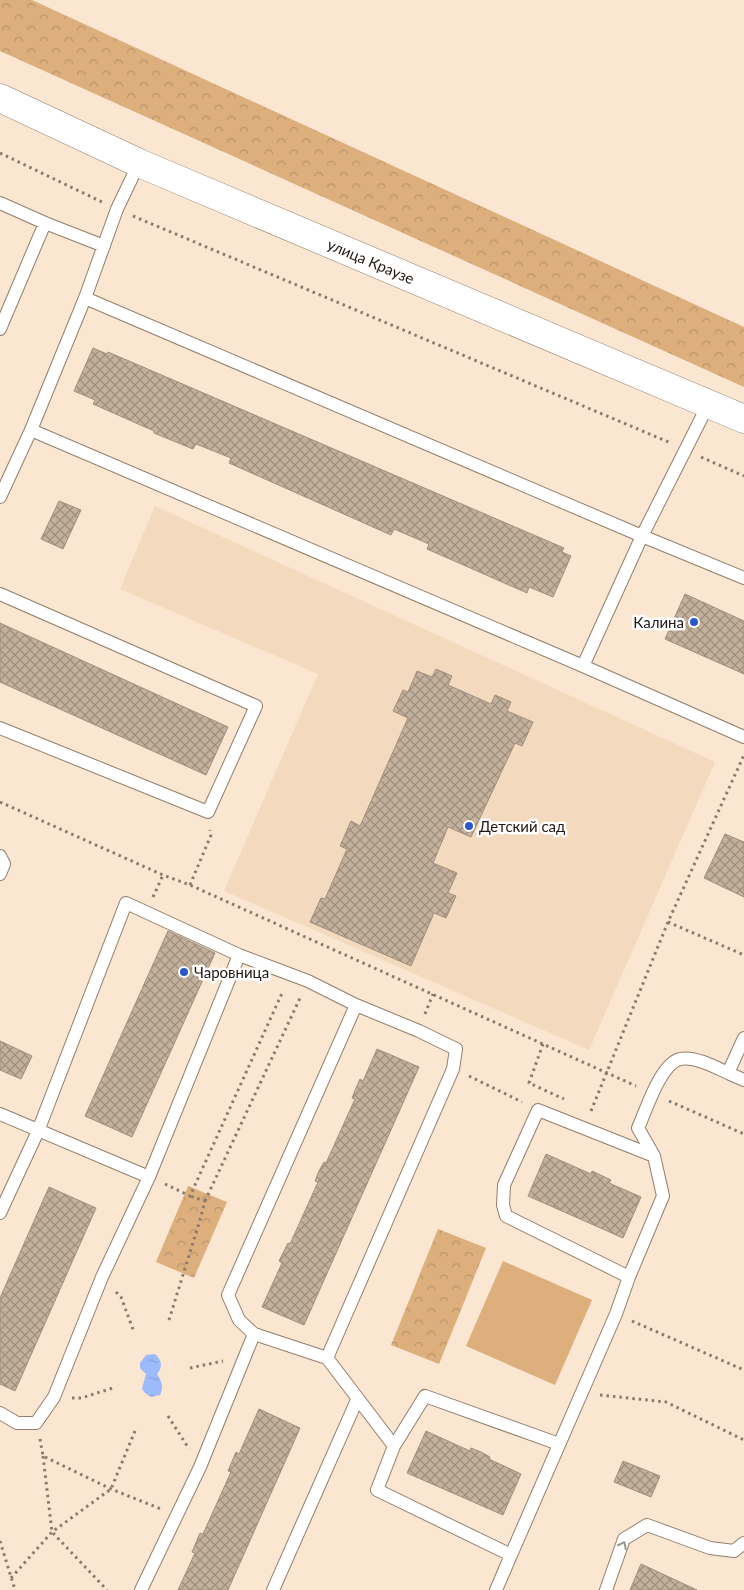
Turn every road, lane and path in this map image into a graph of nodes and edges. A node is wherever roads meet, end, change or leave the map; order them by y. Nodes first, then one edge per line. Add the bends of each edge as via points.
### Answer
1 (0, 98) edge
2 (0, 153) edge
3 (139, 163) junction
4 (0, 202) edge
5 (117, 209) junction
6 (45, 223) junction
7 (104, 246) junction
8 (85, 298) junction
9 (3, 316) edge
10 (0, 329) edge
11 (709, 403) junction
12 (744, 419) edge
13 (31, 430) junction
14 (685, 449) junction
15 (744, 476) edge
16 (0, 498) edge
17 (642, 536) junction
18 (744, 578) edge
19 (0, 594) edge
20 (583, 666) junction
21 (0, 728) edge
22 (744, 737) edge
23 (744, 755) edge
24 (0, 802) edge
25 (208, 812) junction
26 (0, 856) edge
27 (0, 874) edge
28 (163, 874) junction
29 (190, 885) junction
30 (146, 913) junction
31 (668, 922) junction
32 (239, 955) junction
33 (744, 956) edge
34 (291, 974) junction
35 (308, 981) junction
36 (356, 1004) junction
37 (744, 1038) edge
38 (543, 1044) junction
39 (453, 1069) junction
40 (608, 1072) junction
41 (728, 1073) junction
42 (744, 1080) edge
43 (653, 1094) junction
44 (565, 1099) dead end
45 (582, 1107) dead end
46 (538, 1110) junction
47 (0, 1114) edge
48 (38, 1131) junction
49 (744, 1134) edge
50 (654, 1156) junction
51 (149, 1177) junction
52 (190, 1196) junction
53 (205, 1201) junction
54 (0, 1213) edge
55 (102, 1277) junction
56 (629, 1277) junction
57 (616, 1314) junction
58 (169, 1320) dead end
59 (134, 1332) dead end
60 (254, 1334) junction
61 (243, 1357) junction
62 (327, 1358) junction
63 (190, 1368) dead end
64 (744, 1370) edge
65 (113, 1388) dead end
66 (580, 1393) junction
67 (54, 1397) junction
68 (357, 1400) junction
69 (0, 1413) edge
70 (168, 1416) dead end
71 (36, 1423) junction
72 (135, 1431) dead end
73 (744, 1440) edge
74 (559, 1444) junction
75 (394, 1446) junction
76 (43, 1456) junction
77 (200, 1467) junction
78 (111, 1489) junction
79 (178, 1516) junction
80 (52, 1532) junction
81 (0, 1541) edge
82 (744, 1543) edge
83 (511, 1555) junction
84 (11, 1578) junction
85 (15, 1590) edge
86 (107, 1590) edge
87 (141, 1590) edge
88 (273, 1590) edge
89 (496, 1590) edge
90 (606, 1590) edge

1 - 3 main road, улица Краузе
2 - 5 path
3 - 5 lane
3 - 11 main road, улица Краузе
4 - 6 lane
5 - 7 lane
5 - 14 path
6 - 7 lane
6 - 9 lane
7 - 8 lane
8 - 13 lane
8 - 17 lane
9 - 10 lane
11 - 12 main road, улица Краузе
11 - 14 lane
13 - 16 lane
13 - 20 lane
14 - 15 path
14 - 17 lane
17 - 18 lane
17 - 20 lane
19 - 25 lane via 256,706
20 - 22 lane
21 - 25 lane
23 - 31 path
24 - 28 path
25 - 29 path via 211,835
26 - 27 lane via 4,864
28 - 29 path
28 - 30 path
29 - 38 path
30 - 32 lane
30 - 48 lane via 126,903
31 - 33 path
31 - 40 path
32 - 34 lane
32 - 51 lane
34 - 35 lane
34 - 52 path
35 - 36 lane
35 - 53 path
36 - 39 lane via 456,1049
36 - 60 lane via 228,1295 239,1320
37 - 41 lane
38 - 40 path
38 - 44 path via 529,1083
39 - 46 path
39 - 62 lane
40 - 43 path
40 - 45 path via 591,1112
41 - 42 lane
41 - 43 lane via 699,1060 679,1059 664,1070
43 - 49 path
43 - 50 lane via 638,1128
46 - 50 lane
46 - 56 lane via 504,1185 506,1216
47 - 48 lane
48 - 51 lane
48 - 54 lane
50 - 56 lane via 663,1196
51 - 52 path
51 - 55 lane
52 - 53 path
53 - 58 path
55 - 59 path via 121,1297
55 - 67 lane
56 - 57 lane
57 - 64 path
57 - 66 lane
60 - 61 lane
60 - 62 lane
61 - 63 path
61 - 77 lane
62 - 68 lane
65 - 67 path via 81,1398
66 - 73 path via 666,1402
66 - 74 lane
67 - 71 lane
68 - 75 lane
68 - 88 lane
69 - 71 lane via 16,1423
70 - 77 path
71 - 76 path
72 - 78 path
74 - 75 lane via 425,1396
74 - 83 lane
75 - 83 lane via 377,1490
76 - 78 path
76 - 80 path
77 - 79 lane
78 - 79 path
78 - 80 path
79 - 87 lane
80 - 84 path
80 - 86 path
81 - 84 path
90 -> 82 lane via 624,1539 647,1525 710,1548 734,1551
83 - 89 lane
84 - 85 path

